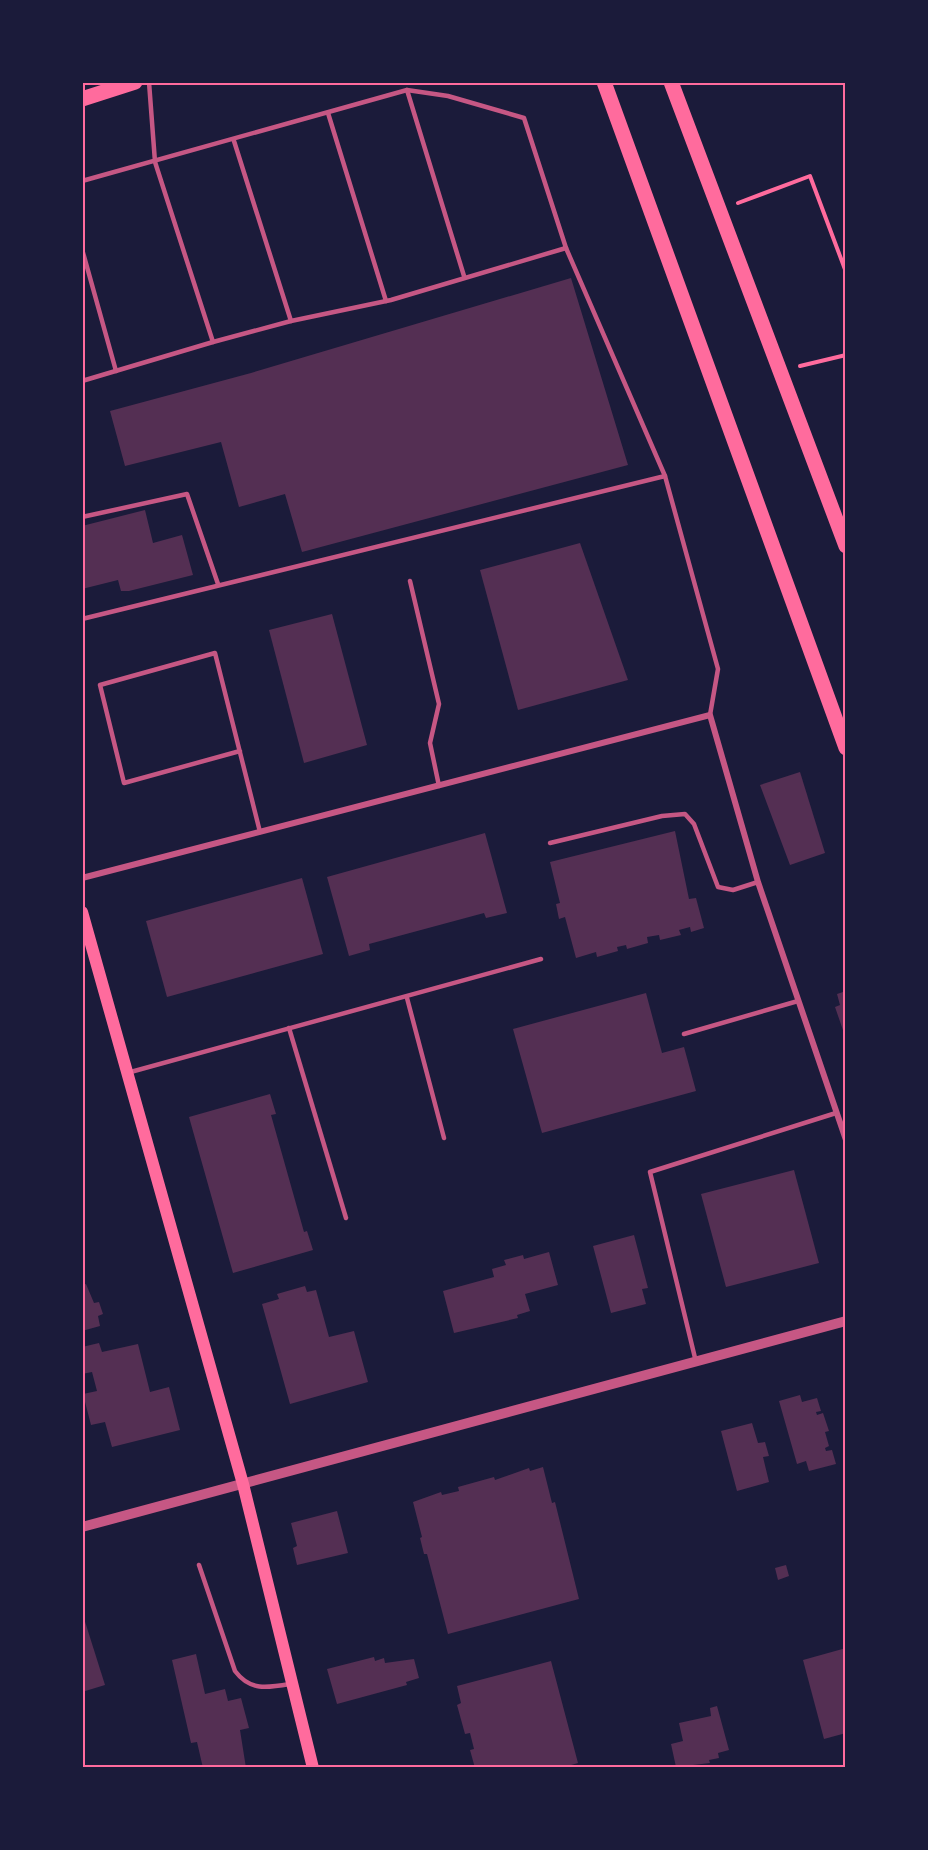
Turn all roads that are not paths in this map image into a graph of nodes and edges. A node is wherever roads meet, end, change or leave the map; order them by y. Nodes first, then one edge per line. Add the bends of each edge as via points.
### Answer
1 (135, 82) edge
2 (149, 82) edge
3 (604, 82) edge
4 (671, 82) edge
5 (407, 90) junction
6 (82, 99) edge
7 (328, 112) junction
8 (234, 141) junction
9 (155, 162) junction
10 (82, 181) edge
11 (566, 248) junction
12 (82, 249) edge
13 (464, 276) junction
14 (386, 301) junction
15 (291, 321) junction
16 (213, 342) junction
17 (116, 371) junction
18 (82, 381) edge
19 (665, 476) junction
20 (82, 517) edge
21 (846, 546) edge
22 (410, 581) dead end
23 (219, 584) junction
24 (82, 619) edge
25 (710, 715) junction
26 (846, 748) edge
27 (240, 751) junction
28 (439, 786) junction
29 (260, 832) junction
30 (550, 843) dead end
31 (82, 878) edge
32 (758, 882) junction
33 (82, 912) edge
34 (541, 959) dead end
35 (407, 998) junction
36 (798, 1000) junction
37 (289, 1028) junction
38 (684, 1034) dead end
39 (128, 1073) junction
40 (836, 1113) junction
41 (444, 1138) dead end
42 (846, 1140) edge
43 (346, 1218) dead end
44 (846, 1321) edge
45 (696, 1362) junction
46 (243, 1484) junction
47 (82, 1527) edge
48 (199, 1565) dead end
49 (293, 1684) junction
50 (314, 1767) edge

1 - 6 main road
2 - 9 lane
3 - 26 main road
4 - 21 main road
5 - 7 lane
5 - 11 lane via 448,96 524,118
5 - 13 lane
7 - 8 lane
7 - 14 lane
8 - 9 lane
8 - 15 lane
9 - 10 lane
9 - 16 lane
11 - 13 lane
11 - 19 lane
12 - 17 lane
13 - 14 lane
14 - 15 lane
15 - 16 lane
16 - 17 lane
17 - 18 lane
19 - 23 lane
19 - 25 lane via 718,669
20 - 23 lane via 187,494
22 - 28 lane via 439,704 430,743
23 - 24 lane
25 - 28 street
25 - 32 street
27 - 27 lane via 215,653 100,685 124,783
27 - 29 lane
28 - 29 street
29 - 31 street
30 - 32 lane via 685,814 694,824 718,887 733,890
32 - 36 street
33 - 39 main road
34 - 35 lane
35 - 37 lane
35 - 41 lane
36 - 38 lane
36 - 40 street
37 - 39 lane
37 - 43 lane
39 - 46 main road
40 - 42 street
40 - 45 lane via 650,1172
44 - 45 street
45 - 46 street
46 - 47 street
46 - 49 main road
48 - 49 lane via 235,1671 242,1681 261,1688
49 - 50 main road

